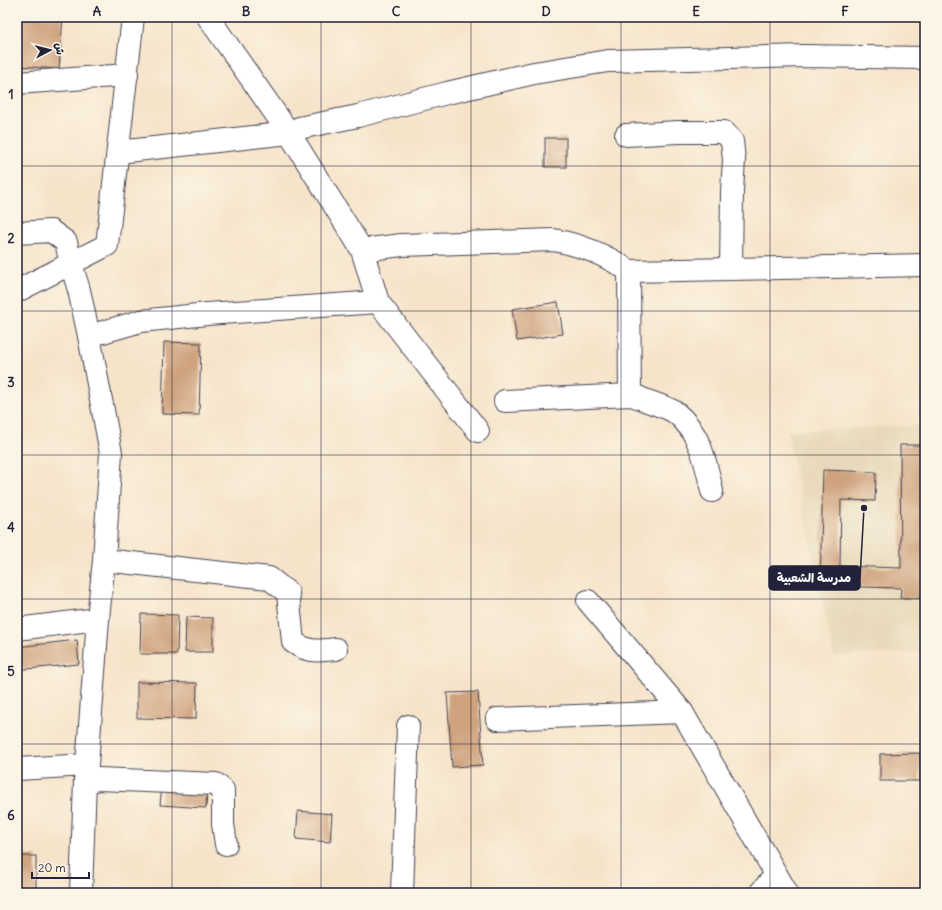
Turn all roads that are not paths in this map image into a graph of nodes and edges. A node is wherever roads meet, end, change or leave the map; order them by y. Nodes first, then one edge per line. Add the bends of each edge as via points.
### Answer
1 (134, 17) edge
2 (208, 17) edge
3 (925, 58) edge
4 (127, 74) junction
5 (17, 83) edge
6 (289, 133) junction
7 (626, 135) dead end
8 (118, 152) junction
9 (17, 233) edge
10 (362, 250) junction
11 (71, 264) junction
12 (925, 265) edge
13 (731, 269) junction
14 (629, 271) junction
15 (17, 291) edge
16 (378, 302) junction
17 (90, 336) junction
18 (630, 394) junction
19 (505, 400) dead end
20 (478, 431) dead end
21 (712, 491) dead end
22 (104, 560) junction
23 (588, 601) dead end
24 (98, 619) junction
25 (17, 629) edge
26 (336, 649) dead end
27 (682, 712) junction
28 (497, 719) dead end
29 (408, 726) dead end
30 (17, 769) edge
31 (86, 773) junction
32 (226, 844) dead end
33 (782, 884) edge
34 (81, 893) edge
35 (402, 893) edge
36 (760, 893) edge

1 - 4 street
2 - 6 street
3 - 6 street via 805,56 608,61 534,73 299,128
4 - 5 street
4 - 8 street
6 - 8 street
6 - 10 street
7 - 13 street via 724,132 732,141 734,160
8 - 11 street via 107,245
9 - 11 street via 51,232 66,242
10 - 14 street via 402,245 554,240 594,251
10 - 16 street
11 - 15 street
11 - 17 street
12 - 13 street
13 - 14 street
14 - 18 street
16 - 17 street via 207,314 149,321
16 - 20 street
17 - 22 street via 111,453
18 - 19 street
18 - 21 street via 676,413 693,432 705,459
22 - 24 street
22 - 26 street via 269,578 288,593 293,642 304,650
23 - 27 street
24 - 25 street
24 - 31 street
27 - 28 street
27 - 33 street
29 - 35 street
30 - 31 street
31 - 32 street via 99,779 216,784 223,790
31 - 34 street
33 - 36 street

